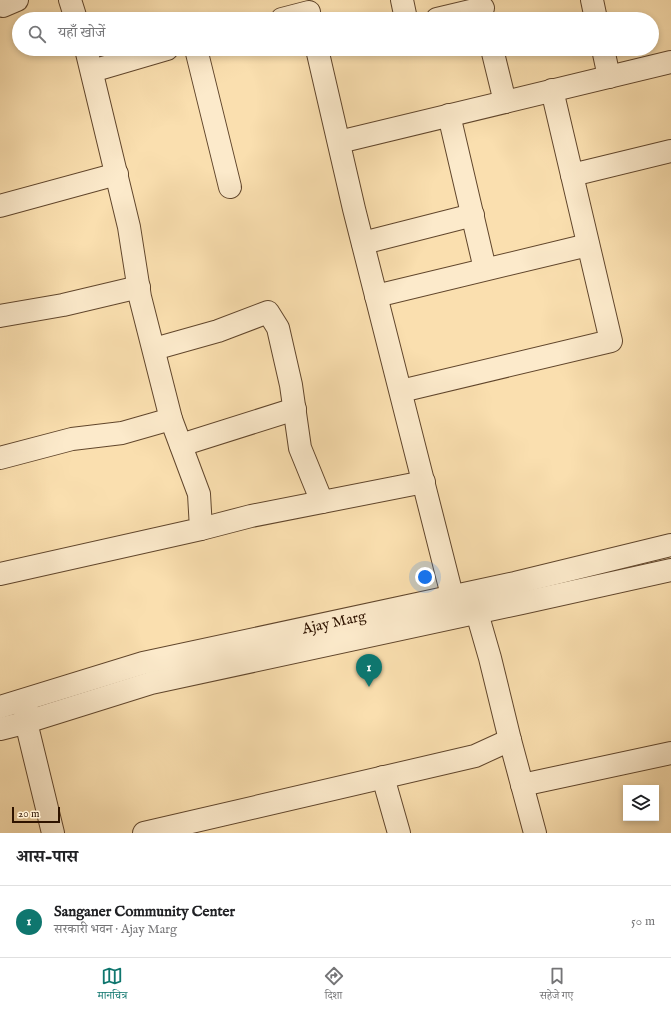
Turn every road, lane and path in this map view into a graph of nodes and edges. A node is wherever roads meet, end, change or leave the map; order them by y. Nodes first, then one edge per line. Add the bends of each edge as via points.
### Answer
1 (70, 0) edge
2 (402, 0) edge
3 (592, 0) edge
4 (483, 9) edge
5 (74, 12) edge
6 (405, 12) edge
7 (469, 12) edge
8 (595, 12) edge
9 (88, 56) edge
10 (143, 56) edge
11 (198, 56) edge
12 (319, 56) edge
13 (494, 56) edge
14 (604, 56) edge
15 (671, 62) edge
16 (92, 71) junction
17 (609, 77) junction
18 (552, 90) junction
19 (505, 102) junction
20 (449, 115) junction
21 (339, 142) junction
22 (671, 151) edge
23 (117, 174) junction
24 (572, 175) junction
25 (230, 187) dead end
26 (0, 206) edge
27 (472, 215) junction
28 (362, 243) junction
29 (588, 244) junction
30 (485, 269) junction
31 (139, 287) junction
32 (376, 296) junction
33 (0, 316) edge
34 (154, 349) junction
35 (401, 391) junction
36 (295, 409) junction
37 (171, 419) junction
38 (181, 445) junction
39 (0, 458) edge
40 (424, 482) junction
41 (322, 502) junction
42 (201, 529) junction
43 (671, 545) edge
44 (671, 570) edge
45 (0, 574) edge
46 (461, 594) junction
47 (467, 615) junction
48 (25, 700) junction
49 (0, 707) edge
50 (26, 722) junction
51 (0, 729) edge
52 (510, 740) junction
53 (671, 753) edge
54 (383, 777) junction
55 (522, 785) junction
56 (53, 833) edge
57 (144, 833) edge
58 (399, 833) edge
59 (535, 833) edge

1 - 5 street
2 - 6 street
3 - 8 street
4 - 7 street
9 - 16 street
10 - 16 street
11 - 25 street
12 - 21 street
13 - 19 street
14 - 17 street
15 - 17 street
16 - 23 street
17 - 18 street
18 - 19 street
18 - 24 street
19 - 20 street
20 - 21 street
20 - 27 street
21 - 28 street
22 - 24 street
23 - 26 street
23 - 31 street
24 - 29 street
27 - 28 street
27 - 30 street
28 - 32 street
29 - 30 street
29 - 35 street via 611,341
30 - 32 street
31 - 33 street
31 - 34 street
32 - 35 street
34 - 36 street via 218,331 268,312 278,328
34 - 37 street
35 - 40 street
36 - 38 street
36 - 41 street via 300,448
37 - 38 street
37 - 39 street via 122,433 72,439
38 - 42 street via 199,494
40 - 41 street
40 - 46 street
41 - 42 street
42 - 45 street
43 - 46 street, Ajay Marg
44 - 47 street, Ajay Marg
46 - 47 street
46 - 48 street, Ajay Marg via 143,663
47 - 50 street, Ajay Marg via 150,683
47 - 52 street via 490,658
48 - 49 street, Ajay Marg
48 - 50 street
50 - 51 street, Ajay Marg
50 - 56 street
52 - 54 street via 475,756
52 - 55 street
53 - 55 street
54 - 57 street
54 - 58 street
55 - 59 street

